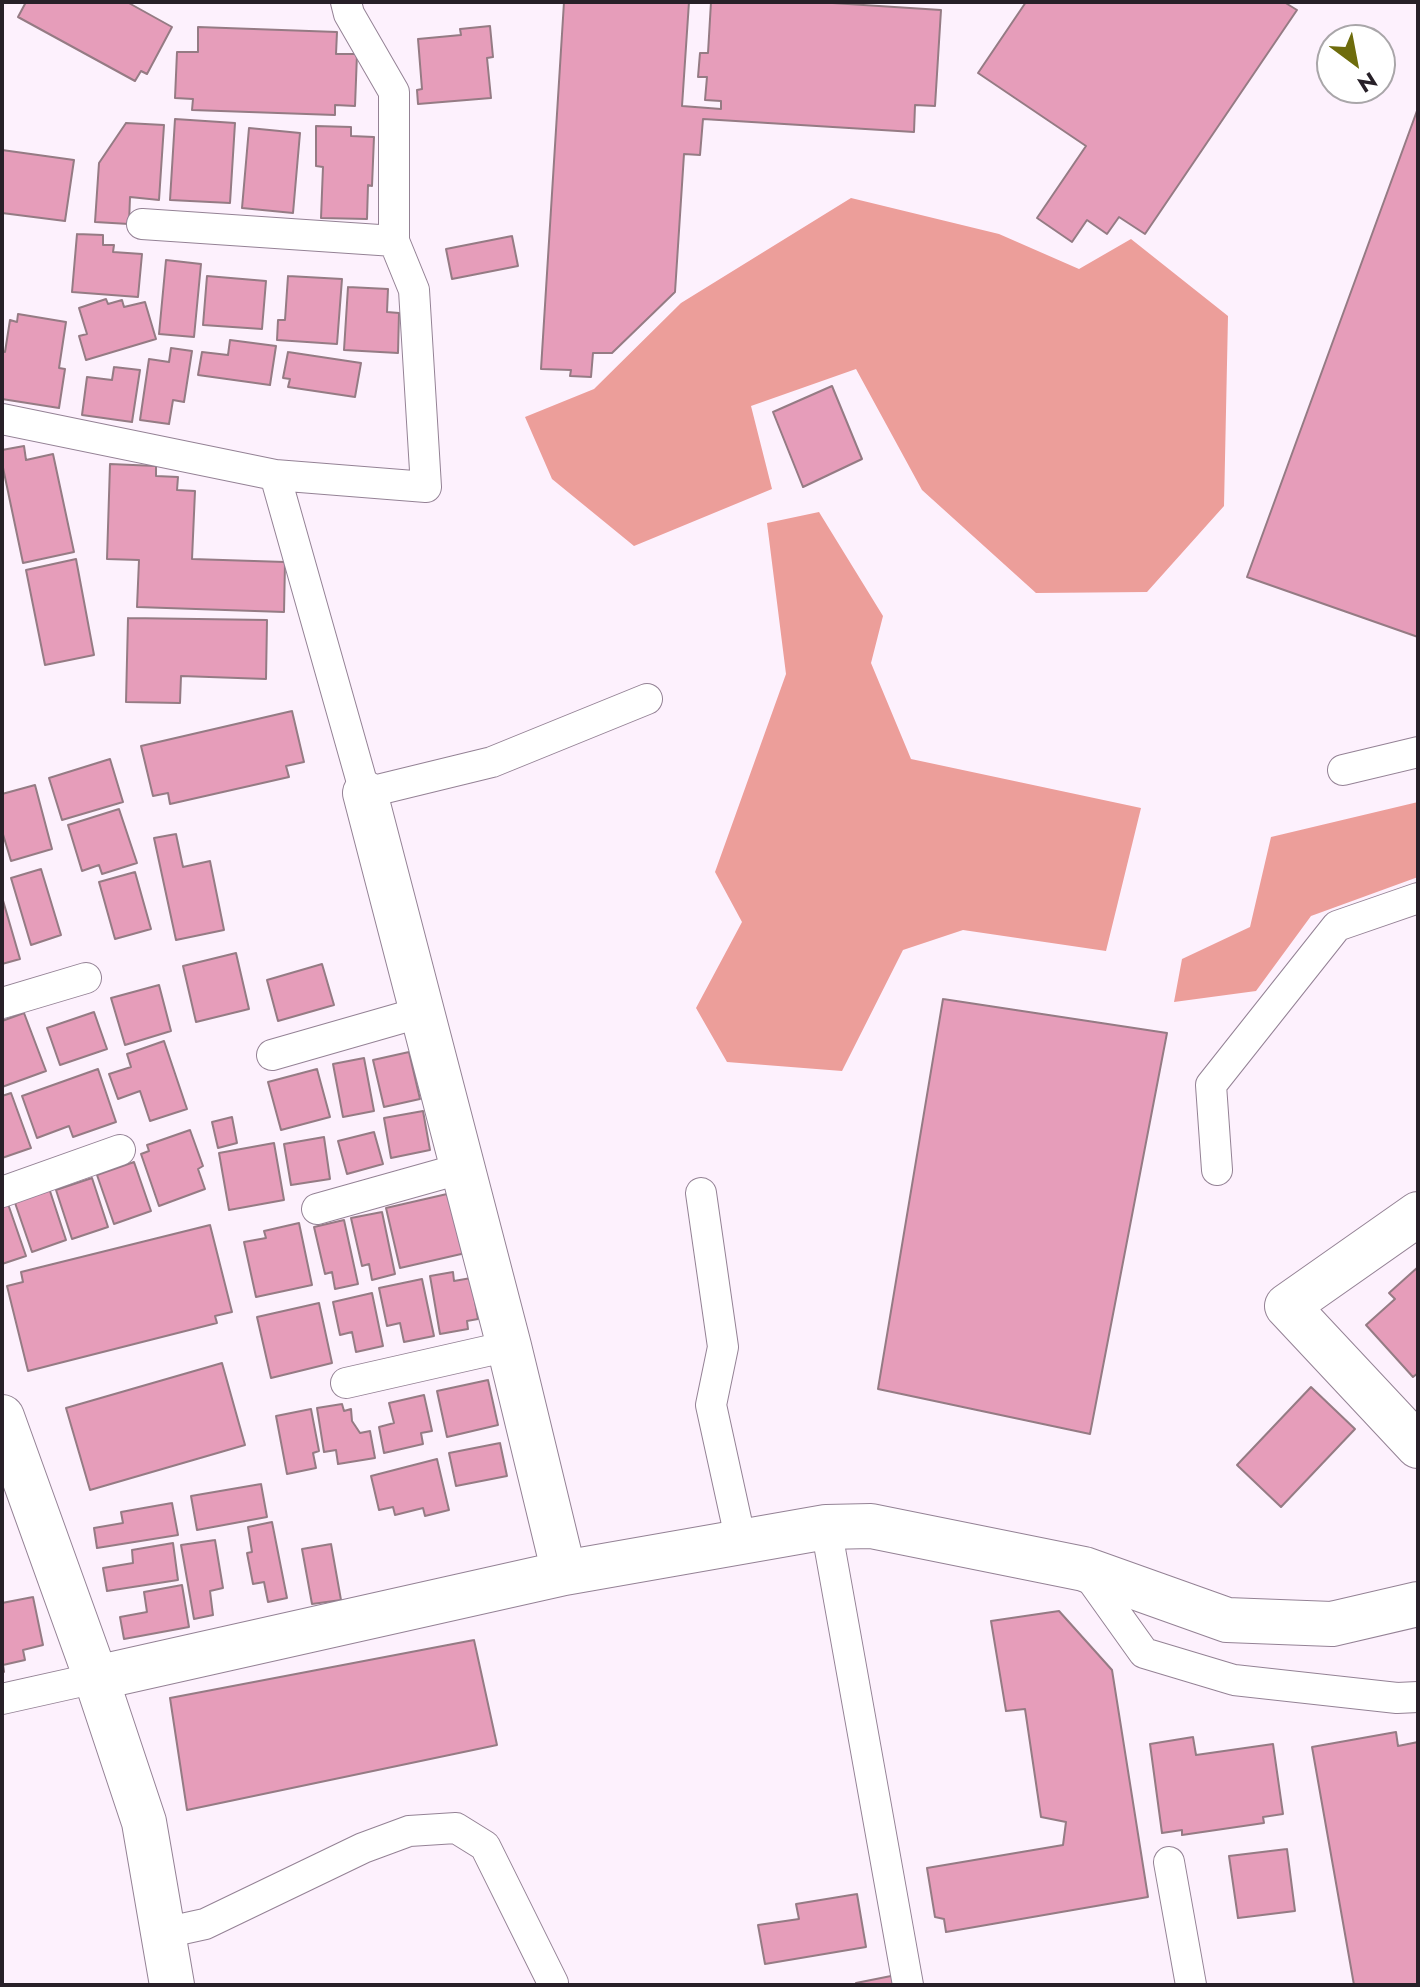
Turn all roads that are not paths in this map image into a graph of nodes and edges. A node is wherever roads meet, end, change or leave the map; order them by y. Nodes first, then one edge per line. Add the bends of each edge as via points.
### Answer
1 (346, 2) edge
2 (142, 224) dead end
3 (394, 241) junction
4 (2, 419) edge
5 (275, 475) junction
6 (647, 699) dead end
7 (1418, 752) edge
8 (1343, 770) dead end
9 (365, 793) junction
10 (1418, 898) edge
11 (86, 978) dead end
12 (2, 1003) edge
13 (422, 1012) junction
14 (272, 1055) dead end
15 (120, 1150) dead end
16 (463, 1168) junction
17 (1217, 1170) dead end
18 (2, 1192) edge
19 (701, 1193) dead end
20 (317, 1209) dead end
21 (1418, 1214) edge
22 (509, 1346) junction
23 (346, 1383) dead end
24 (2, 1417) edge
25 (1418, 1446) edge
26 (826, 1527) junction
27 (741, 1542) junction
28 (1084, 1569) junction
29 (564, 1573) junction
30 (1418, 1604) edge
31 (96, 1678) junction
32 (1418, 1697) edge
33 (2, 1699) edge
34 (1169, 1862) dead end
35 (164, 1933) junction
36 (553, 1983) dead end
37 (172, 1985) edge
38 (908, 1985) edge
39 (1191, 1985) edge

1 - 3 lane via 394,92
2 - 3 lane
3 - 5 lane via 414,290 426,487
4 - 5 lane
5 - 9 lane
6 - 9 lane via 492,762
7 - 8 lane
9 - 13 street
10 - 17 lane via 1337,926 1211,1085
11 - 12 lane
13 - 14 lane
13 - 16 street
15 - 18 lane
16 - 20 lane
16 - 22 street
19 - 27 lane via 723,1347 711,1405
21 - 25 street via 1287,1306
22 - 23 lane
22 - 29 street
24 - 31 street
26 - 27 street
26 - 28 street via 871,1526
26 - 38 lane
27 - 29 street
28 - 30 street via 1227,1620 1332,1624
28 - 32 lane via 1144,1653 1234,1680
29 - 31 street
31 - 33 lane
31 - 35 street via 144,1822
34 - 39 lane
35 - 36 lane via 205,1924 409,1831 456,1828 485,1846
35 - 37 street

